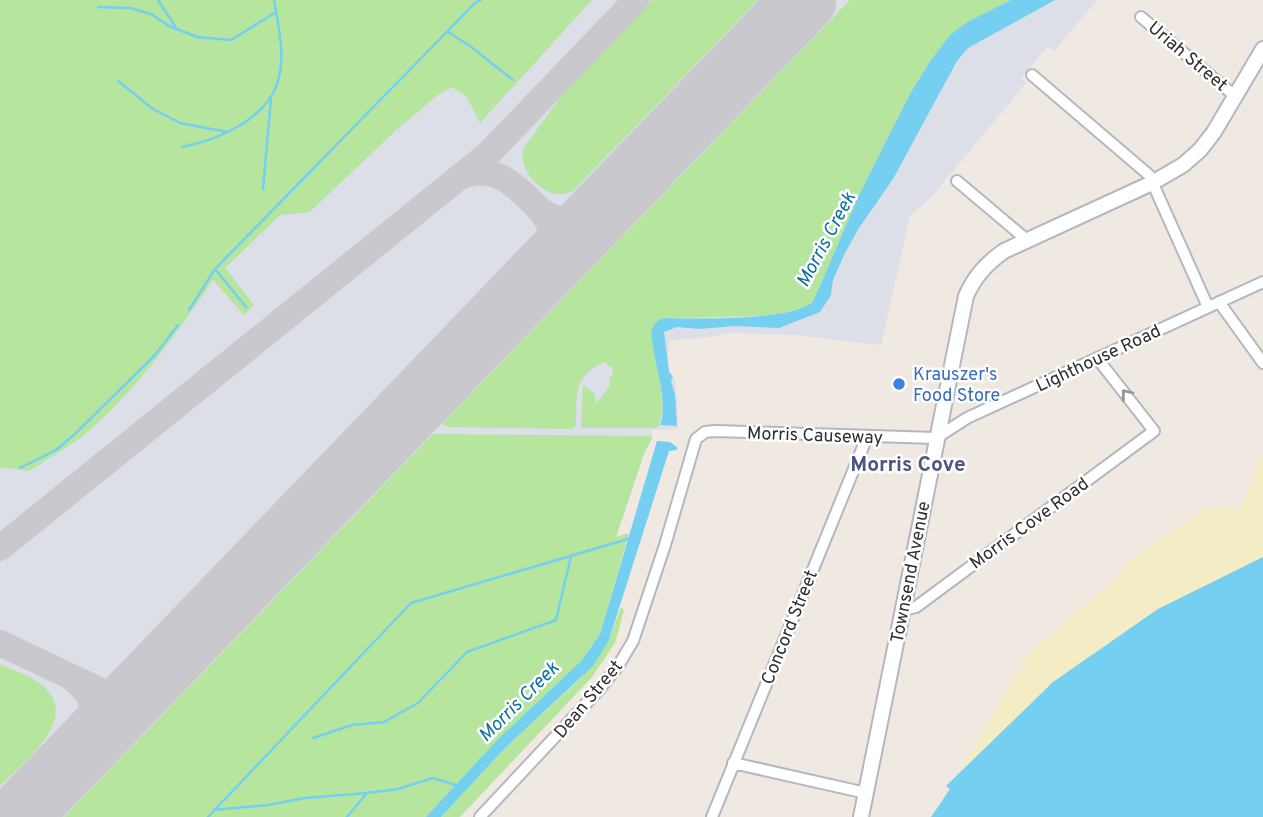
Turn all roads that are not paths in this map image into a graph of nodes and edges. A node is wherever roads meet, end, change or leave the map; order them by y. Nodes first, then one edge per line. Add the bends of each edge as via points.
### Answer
1 (1141, 17) dead end
2 (1263, 49) edge
3 (1032, 75) dead end
4 (1235, 96) junction
5 (957, 181) dead end
6 (1152, 183) junction
7 (1027, 240) junction
8 (1263, 282) edge
9 (1214, 304) junction
10 (1097, 358) junction
11 (1263, 363) edge
12 (867, 438) junction
13 (936, 438) junction
14 (696, 439) joint
15 (902, 610) junction
16 (733, 763) junction
17 (866, 793) junction
18 (481, 817) edge
19 (712, 817) edge
20 (861, 817) edge

1 - 4 street, Uriah Street
2 - 4 main road, Townsend Avenue
3 - 6 street via 1148,174
4 - 6 main road, Townsend Avenue via 1200,150
5 - 7 street
6 - 7 main road, Townsend Avenue
6 - 9 street
7 - 13 main road, Townsend Avenue via 985,265 965,296
8 - 9 street, Lighthouse Road
9 - 10 street, Lighthouse Road
9 - 11 street
10 - 13 street, Lighthouse Road via 967,418
15 -> 10 street, Morris Cove Road via 916,607 1154,431
12 - 13 street, Morris Causeway
12 - 14 street, Morris Causeway via 715,431
12 - 16 street, Concord Street
13 - 15 main road, Townsend Avenue
14 - 18 street, Dean Street via 633,641 597,692
15 - 17 main road, Townsend Avenue
16 - 17 street
16 - 19 street, Concord Street
17 - 20 main road, Townsend Avenue

